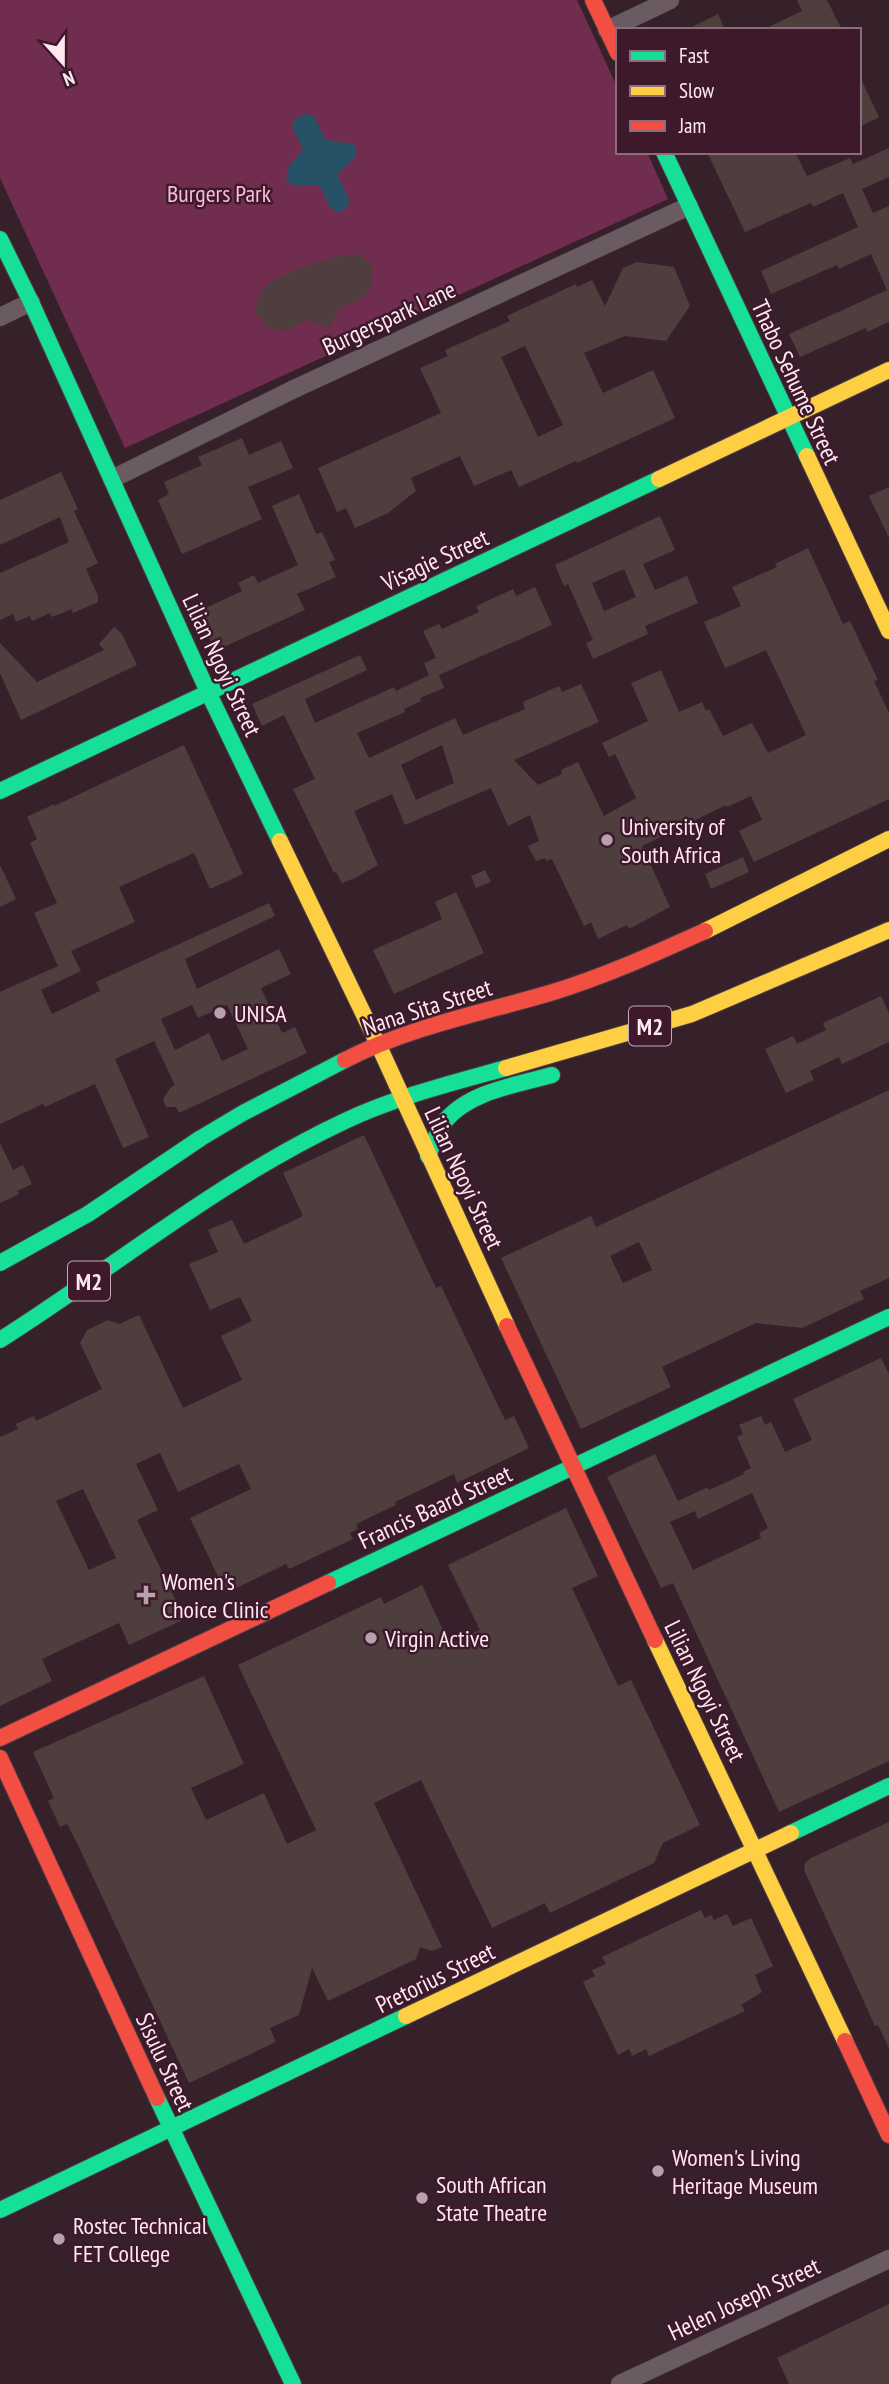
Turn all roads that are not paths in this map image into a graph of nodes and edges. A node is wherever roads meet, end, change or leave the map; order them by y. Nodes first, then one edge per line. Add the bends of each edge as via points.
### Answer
1 (593, 0) edge
2 (670, 0) edge
3 (607, 30) junction
4 (616, 48) edge
5 (665, 154) edge
6 (689, 206) junction
7 (0, 239) edge
8 (31, 302) junction
9 (0, 317) edge
10 (889, 370) edge
11 (788, 419) junction
12 (112, 479) junction
13 (889, 631) edge
14 (208, 692) junction
15 (0, 791) edge
16 (889, 839) edge
17 (889, 930) edge
18 (692, 1014) junction
19 (378, 1044) junction
20 (604, 1057) dead end
21 (569, 1069) dead end
22 (402, 1098) junction
23 (428, 1156) junction
24 (0, 1264) edge
25 (889, 1317) edge
26 (0, 1340) edge
27 (572, 1466) junction
28 (0, 1738) edge
29 (0, 1758) edge
30 (889, 1786) edge
31 (755, 1850) junction
32 (171, 2129) junction
33 (889, 2135) edge
34 (0, 2210) edge
35 (889, 2259) edge
36 (293, 2384) edge
37 (620, 2384) edge

1 - 3 street
2 - 3 street
3 - 4 street
5 - 6 street, Thabo Sehume Street
6 - 11 street, Thabo Sehume Street
6 - 12 street, Burgerspark Lane
7 - 8 street, Lilian Ngoyi Street
8 - 9 street
8 - 12 street, Lilian Ngoyi Street
10 - 11 street, Visagie Street
11 - 13 street, Thabo Sehume Street
11 - 14 street, Visagie Street
12 - 14 street, Lilian Ngoyi Street
14 - 15 street, Visagie Street
14 - 19 street, Lilian Ngoyi Street
16 - 19 street, Nana Sita Street / M2 via 722,924 626,966
17 - 18 street, M2
18 - 20 street
18 - 22 street, M2
19 - 22 street, Lilian Ngoyi Street
19 - 24 street, Nana Sita Street / M2 via 243,1113 88,1214
21 - 23 street via 460,1107 440,1129
22 - 23 street, Lilian Ngoyi Street
22 - 26 street, M2 via 278,1154
23 - 27 street, Lilian Ngoyi Street
25 - 27 street, Francis Baard Street
27 - 28 street, Francis Baard Street
27 - 31 street, Lilian Ngoyi Street
29 - 32 street, Sisulu Street
30 - 31 street, Pretorius Street
31 - 32 street, Pretorius Street
31 - 33 street, Lilian Ngoyi Street
32 - 34 street, Pretorius Street
32 - 36 street, Sisulu Street
35 - 37 street, Helen Joseph Street

